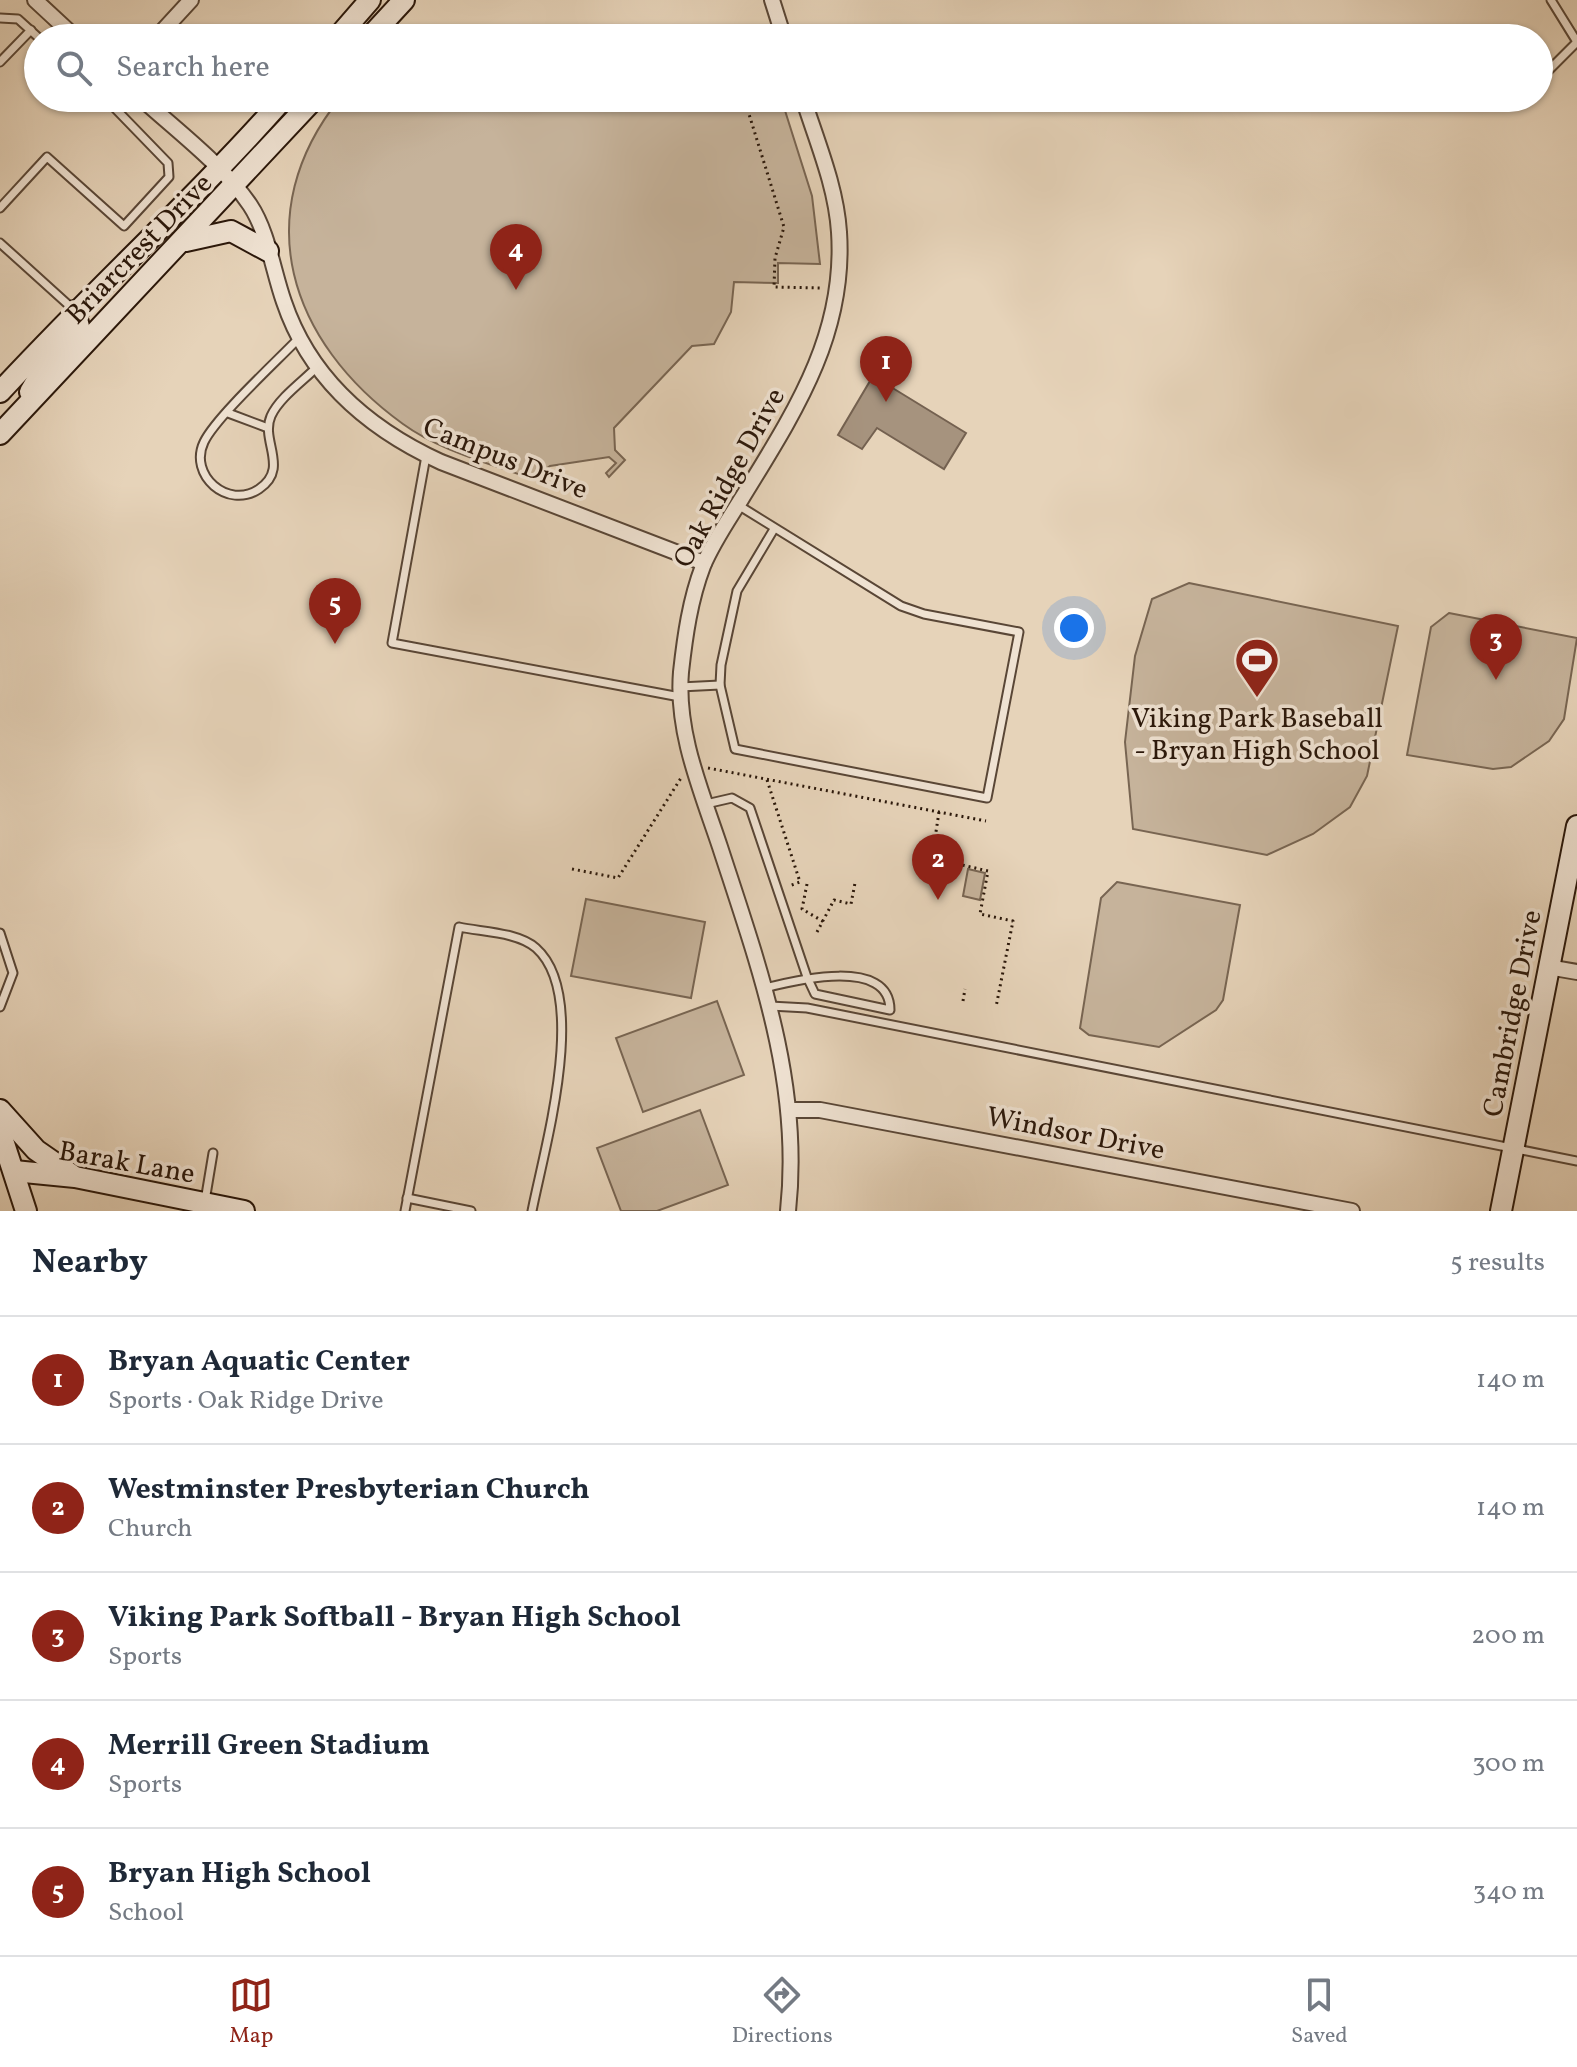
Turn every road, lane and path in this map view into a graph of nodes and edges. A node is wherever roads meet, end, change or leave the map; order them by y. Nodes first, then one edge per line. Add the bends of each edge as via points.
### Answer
1 (35, 0) edge
2 (191, 0) edge
3 (370, 0) edge
4 (404, 0) edge
5 (772, 0) edge
6 (1551, 0) edge
7 (0, 18) edge
8 (24, 24) edge
9 (61, 24) edge
10 (169, 24) edge
11 (349, 24) edge
12 (382, 24) edge
13 (780, 24) edge
14 (24, 37) edge
15 (1577, 42) edge
16 (0, 62) edge
17 (1553, 66) edge
18 (119, 112) edge
19 (156, 112) edge
20 (272, 112) edge
21 (302, 112) edge
22 (748, 112) edge
23 (807, 112) edge
24 (220, 171) junction
25 (235, 187) junction
26 (0, 208) edge
27 (182, 242) junction
28 (0, 243) edge
29 (268, 251) junction
30 (823, 288) dead end
31 (75, 311) junction
32 (299, 338) junction
33 (317, 367) junction
34 (0, 391) edge
35 (228, 413) junction
36 (7, 427) edge
37 (268, 428) junction
38 (426, 456) junction
39 (738, 505) junction
40 (774, 529) junction
41 (704, 563) junction
42 (720, 685) junction
43 (680, 692) junction
44 (707, 768) dead end
45 (684, 776) dead end
46 (767, 780) junction
47 (706, 804) junction
48 (939, 812) junction
49 (986, 821) dead end
50 (1577, 826) edge
51 (572, 869) dead end
52 (855, 883) dead end
53 (807, 884) dead end
54 (778, 889) junction
55 (824, 922) junction
56 (817, 932) dead end
57 (0, 933) edge
58 (1548, 967) junction
59 (1577, 972) edge
60 (807, 977) junction
61 (765, 988) junction
62 (965, 989) dead end
63 (963, 1001) dead end
64 (770, 1006) junction
65 (0, 1007) edge
66 (996, 1007) dead end
67 (0, 1110) edge
68 (790, 1110) junction
69 (0, 1131) edge
70 (1513, 1149) junction
71 (213, 1153) dead end
72 (1577, 1161) edge
73 (7, 1171) edge
74 (75, 1177) junction
75 (407, 1198) junction
76 (205, 1204) junction
77 (26, 1211) edge
78 (244, 1211) edge
79 (405, 1211) edge
80 (471, 1211) edge
81 (532, 1211) edge
82 (788, 1211) edge
83 (1352, 1211) edge
84 (1501, 1211) edge

1 - 9 street
2 - 10 street
3 - 11 main road
4 - 12 main road
5 - 13 street
6 - 15 lane
7 - 8 lane
14 - 16 lane
15 - 17 lane
18 - 26 lane via 168,163 169,177 124,226 47,157
19 - 24 street, Campus Drive
20 - 24 main road, Briarcrest Drive
21 - 25 main road, Briarcrest Drive
22 - 30 path via 784,227 774,287
23 - 39 street, Oak Ridge Drive via 837,214 838,297 812,379
24 - 25 street, Campus Drive
24 - 31 main road, Briarcrest Drive
25 - 27 main road, Briarcrest Drive
25 - 29 street, Campus Drive via 253,211
27 - 29 main road via 231,231
27 - 36 main road, Briarcrest Drive
28 - 31 lane
29 - 32 street, Campus Drive
31 - 34 main road, Briarcrest Drive
31 - 36 main road via 79,327 47,363
32 - 33 street, Campus Drive
32 - 35 lane
33 - 37 lane via 273,412
33 - 38 street, Campus Drive via 361,415
35 - 37 lane
35 - 37 lane via 210,431 201,456 206,478 225,494 247,495 267,481 275,462
38 - 41 street, Campus Drive
38 - 43 lane via 392,643
39 - 40 lane
39 - 41 street, Oak Ridge Drive
40 - 42 lane via 737,591
40 - 42 lane via 910,611 1019,632 987,798 735,749
41 - 43 street, Oak Ridge Drive via 687,624
42 - 43 lane
43 - 47 street, Oak Ridge Drive via 687,746
44 - 46 path
45 - 51 path via 676,781 618,878
46 - 48 path
46 - 54 path via 800,882
47 - 54 lane via 732,798 750,808
47 - 61 street, Oak Ridge Drive
48 - 49 path
48 - 66 path via 932,858 988,871 980,914 1013,921
50 - 58 main road, Cambridge Drive
52 - 55 path via 851,904 834,900
53 - 55 path via 802,909
54 - 60 lane
55 - 56 path
57 - 65 lane via 13,973
58 - 59 street
58 - 70 main road, Cambridge Drive
60 - 60 lane via 828,974 880,984 889,994 890,1010 819,996
60 - 61 lane
61 - 64 street, Oak Ridge Drive
62 - 63 path
64 - 68 street, Oak Ridge Drive
64 - 70 lane via 807,1008
67 - 74 main road via 36,1150
68 - 82 street, Oak Ridge Drive
68 - 83 street, Windsor Drive via 820,1110
69 - 73 main road
70 - 72 lane
70 - 84 main road, Cambridge Drive
71 - 76 lane
73 - 74 main road, Barak Lane
73 - 77 main road
74 - 76 main road, Barak Lane
75 - 79 lane
75 - 80 lane
75 - 81 lane via 459,927 532,945 544,957 559,998 560,1065
76 - 78 main road, Barak Lane

